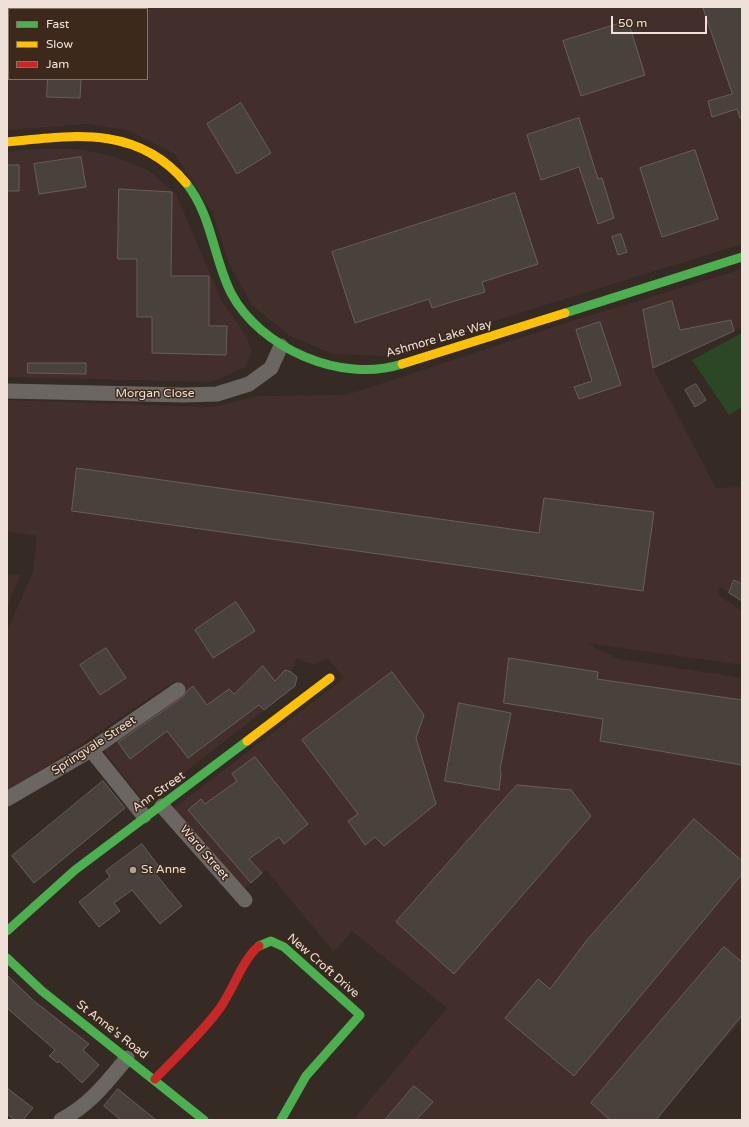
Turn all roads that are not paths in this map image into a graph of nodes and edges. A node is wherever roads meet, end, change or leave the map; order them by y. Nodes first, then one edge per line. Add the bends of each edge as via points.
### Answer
1 (7, 142) edge
2 (742, 257) edge
3 (281, 346) junction
4 (7, 391) edge
5 (330, 678) dead end
6 (178, 690) dead end
7 (91, 750) junction
8 (7, 799) edge
9 (162, 806) junction
10 (144, 816) junction
11 (245, 900) dead end
12 (7, 931) edge
13 (7, 958) edge
14 (127, 1058) junction
15 (155, 1079) junction
16 (61, 1120) edge
17 (204, 1120) edge
18 (281, 1120) edge

1 - 3 street, Ashmore Lake Way via 80,136 106,137 134,144 173,168 197,198 232,293 253,320
2 - 3 street, Ashmore Lake Way via 397,366 346,368 324,363
3 - 4 street, Morgan Close via 271,368 249,384 217,394
5 - 9 street, Ann Street
6 - 7 street, Springvale Street
7 - 8 street, Springvale Street
7 - 10 street
9 - 10 street, Ann Street
9 - 11 street, Ward Street
10 - 12 street, Ann Street via 75,870
13 - 14 street, St Anne's Road via 42,991
14 - 15 street, St Anne's Road
14 - 16 street via 99,1092 77,1111
15 - 17 street, St Anne's Road
15 - 18 street, New Croft Drive via 228,998 247,960 255,950 270,941 276,942 360,1015 306,1076

